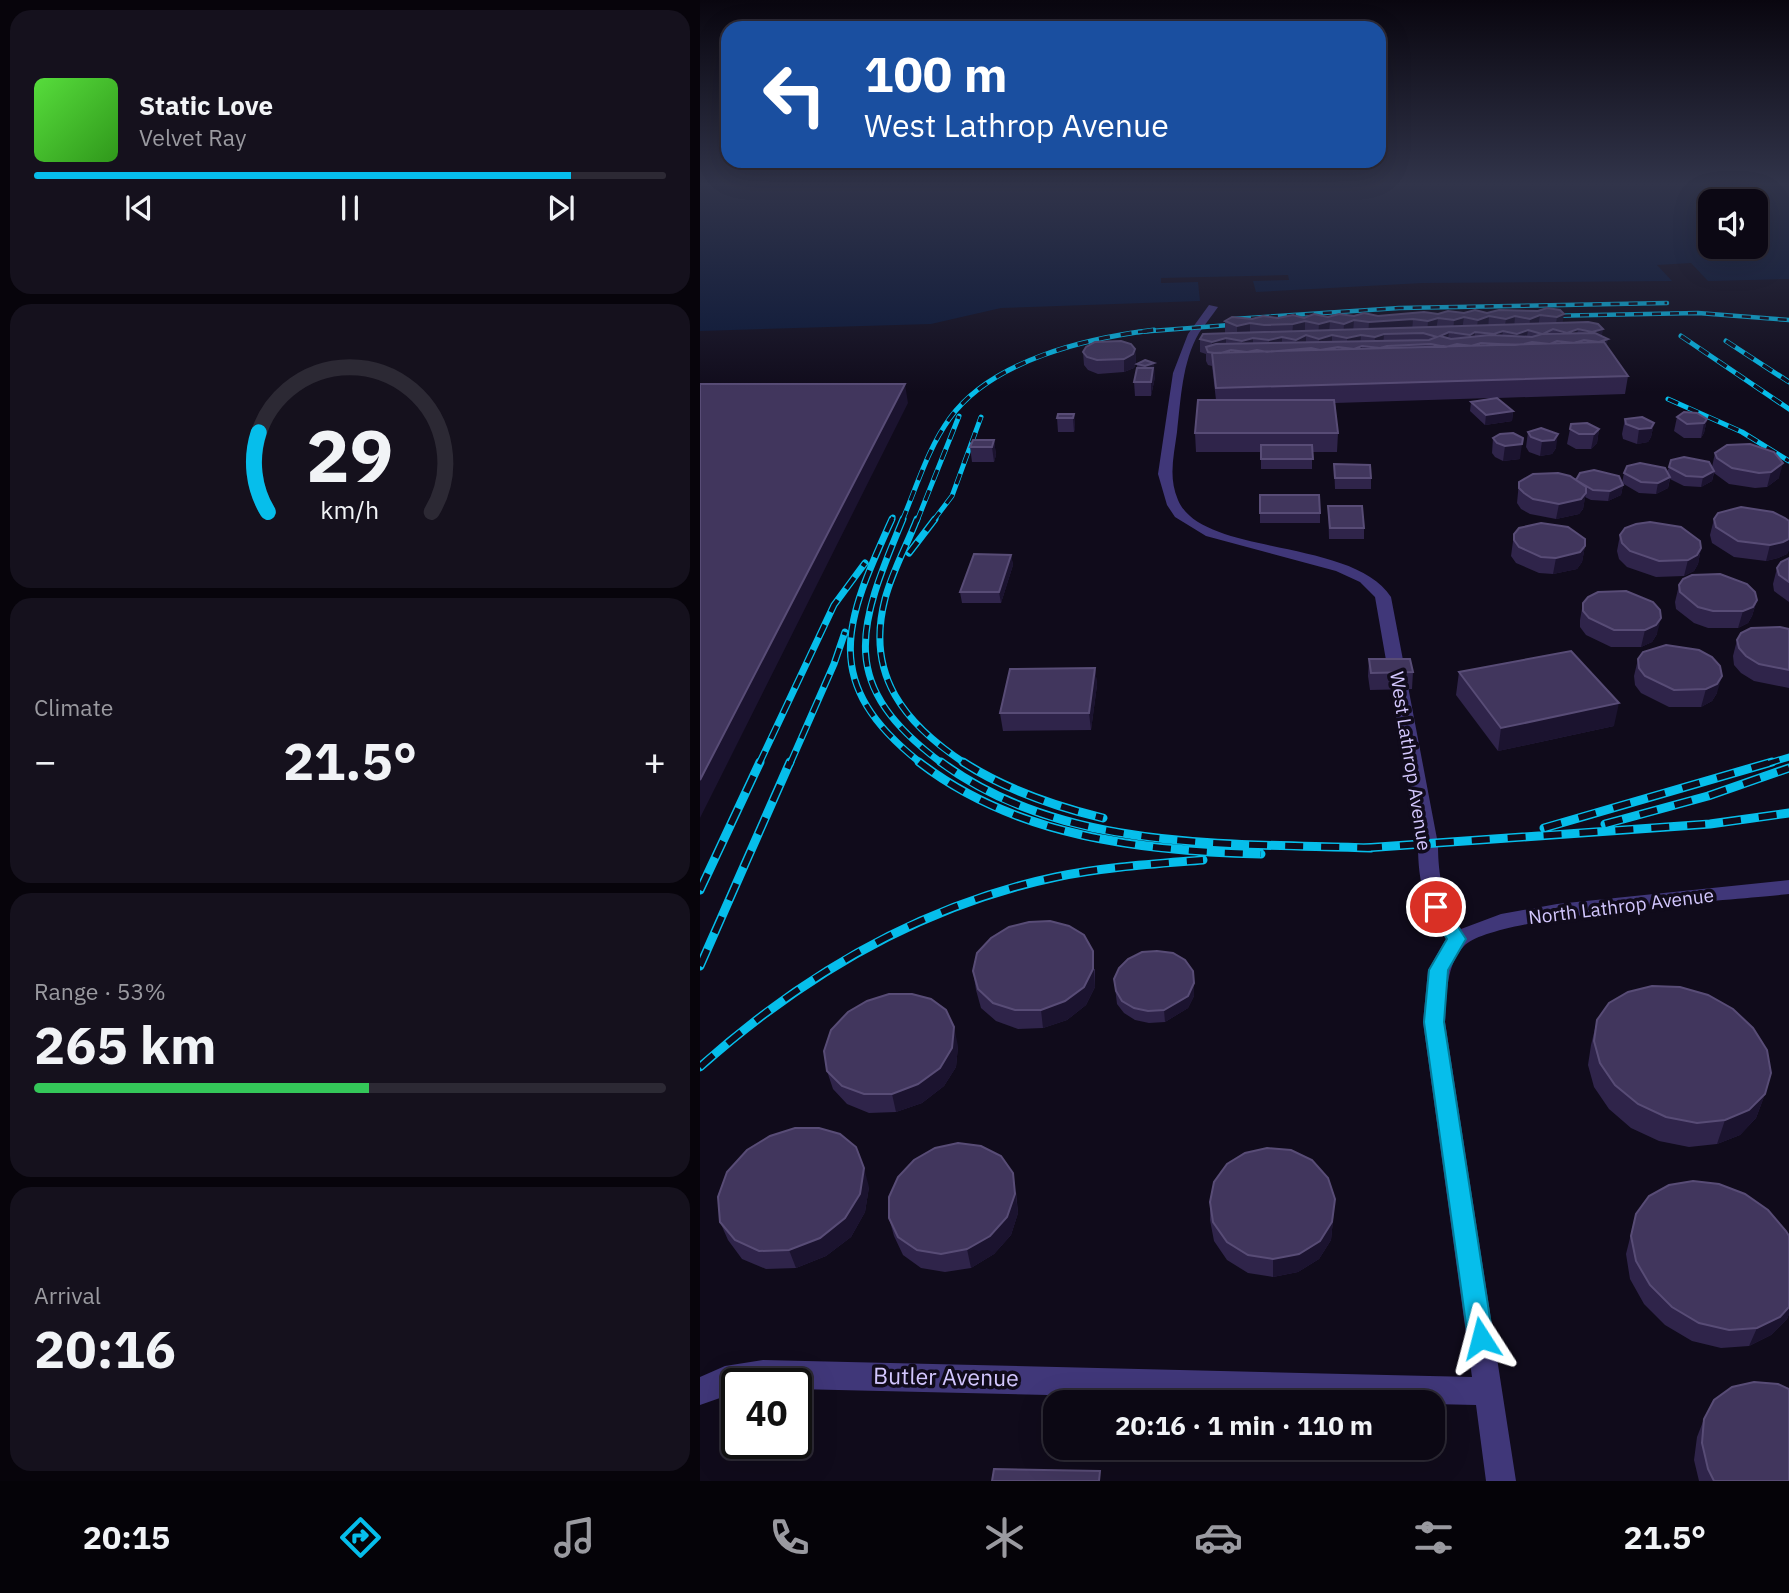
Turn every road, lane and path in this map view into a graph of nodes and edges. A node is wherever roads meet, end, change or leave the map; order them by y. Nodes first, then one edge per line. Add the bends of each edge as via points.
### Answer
1 (1213, 307) dead end
2 (1789, 887) edge
3 (1457, 939) junction
4 (700, 1391) edge
5 (1489, 1391) junction
6 (1500, 1481) edge

1 - 3 street, West Lathrop Avenue via 1193,334 1178,373 1165,474 1169,496 1196,526 1334,566 1377,585 1384,597 1428,844 1427,883
2 - 3 street, North Lathrop Avenue via 1557,911 1502,921
3 - 5 street via 1439,970 1434,1022
4 - 5 street, Butler Avenue via 725,1380 763,1374
5 - 6 street

